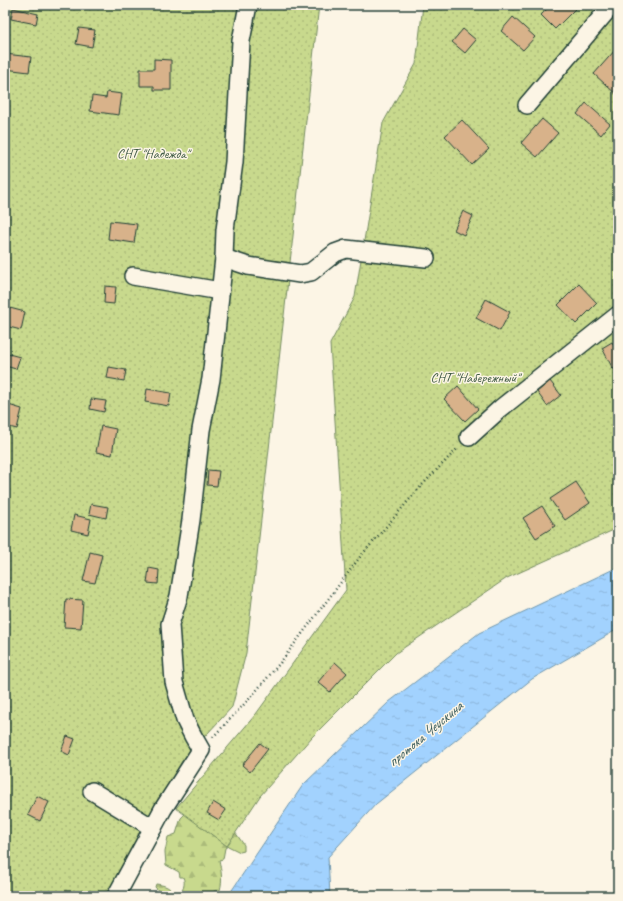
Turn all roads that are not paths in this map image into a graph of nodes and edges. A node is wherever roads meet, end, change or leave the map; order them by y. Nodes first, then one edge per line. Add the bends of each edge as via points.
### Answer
1 (248, 5) edge
2 (612, 5) edge
3 (528, 105) dead end
4 (224, 258) junction
5 (426, 258) dead end
6 (133, 276) dead end
7 (220, 291) junction
8 (618, 315) edge
9 (469, 437) road end
10 (92, 791) dead end
11 (153, 828) junction
12 (116, 896) edge

1 - 4 street via 240,41 234,162 224,230
2 - 3 street
4 - 5 street via 248,266 300,274 311,272 335,253 346,249
4 - 7 street
6 - 7 street
7 - 11 street via 191,520 179,596 170,624 174,682 185,720 201,750
8 - 9 street via 501,408
10 - 11 street
11 - 12 street

